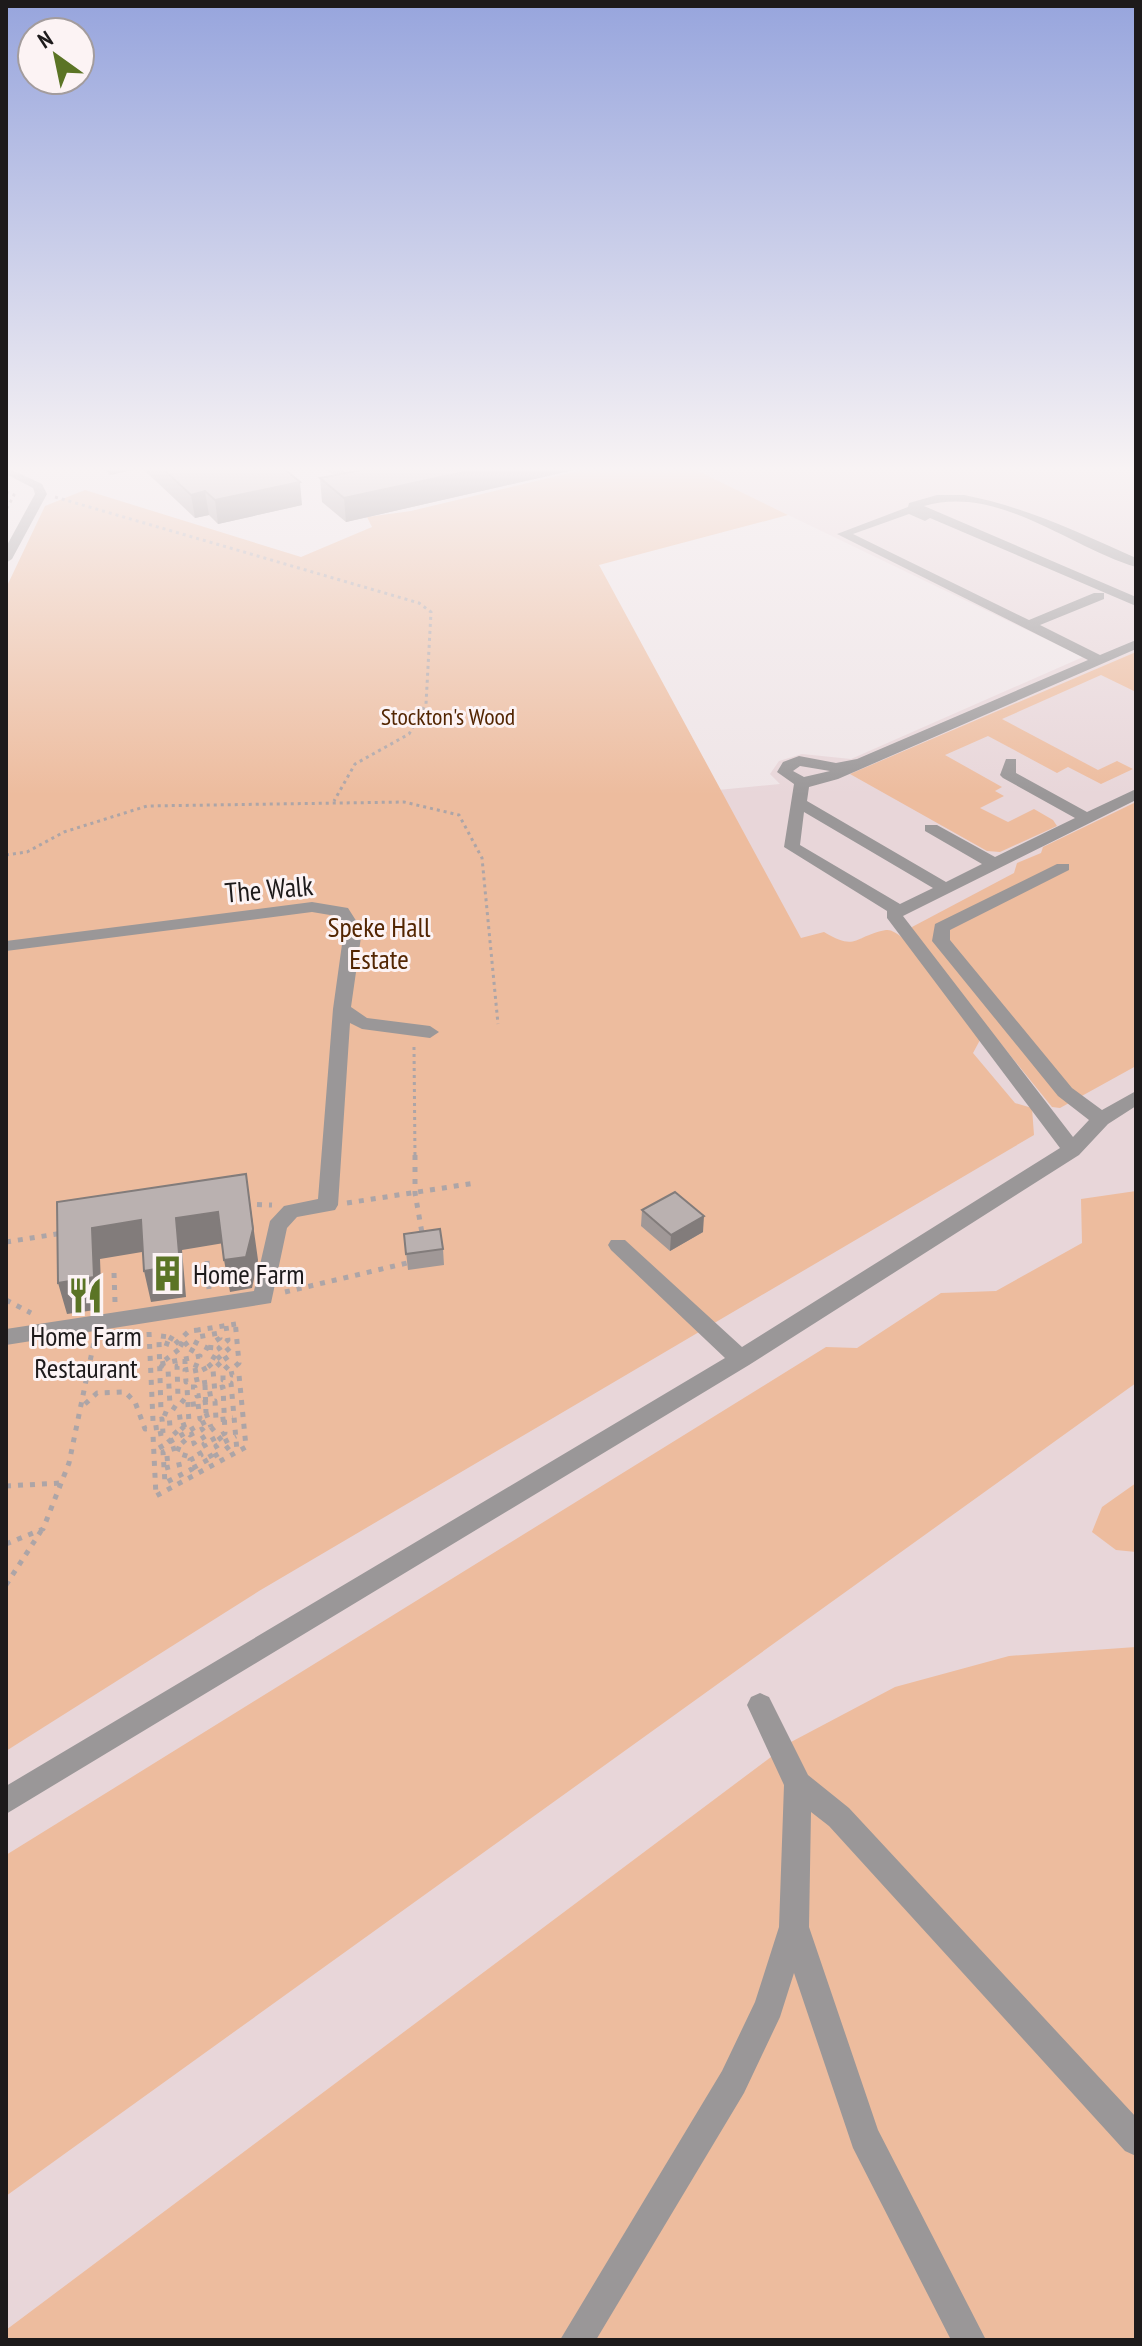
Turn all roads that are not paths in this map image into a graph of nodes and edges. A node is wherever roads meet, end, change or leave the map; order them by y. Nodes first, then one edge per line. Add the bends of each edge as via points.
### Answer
1 (930, 576) edge
2 (1057, 576) edge
3 (1076, 576) edge
4 (1136, 602) edge
5 (1029, 625) junction
6 (1136, 644) edge
7 (1100, 660) junction
8 (1011, 762) dead end
9 (861, 763) junction
10 (802, 782) junction
11 (1136, 794) edge
12 (801, 804) junction
13 (1087, 818) junction
14 (931, 828) dead end
15 (995, 864) junction
16 (1063, 867) dead end
17 (945, 888) junction
18 (899, 911) junction
19 (6, 946) edge
20 (342, 1009) junction
21 (422, 1032) road end
22 (1136, 1097) edge
23 (1101, 1119) junction
24 (1072, 1150) junction
25 (618, 1245) dead end
26 (6, 1337) edge
27 (741, 1359) junction
28 (760, 1705) dead end
29 (798, 1784) junction
30 (6, 1801) edge
31 (794, 1927) junction
32 (1136, 2140) edge
33 (577, 2340) edge
34 (969, 2340) edge

1 - 5 street
2 - 5 street via 1099,596
3 - 4 street
5 - 7 street
6 - 7 street
7 - 9 street
8 - 13 street via 1008,775
9 - 10 street via 826,781
9 - 10 street via 836,768 806,761 788,765 787,775
10 - 12 street
11 - 13 street
12 - 17 street
12 - 18 street via 790,829 792,847
13 - 15 street
14 - 15 street
15 - 17 street
16 - 23 street via 941,928 941,941 1065,1092
17 - 18 street
18 - 24 street via 893,914
19 - 20 street, The Walk via 312,907 342,912 353,930
20 - 21 street via 362,1023
20 - 26 street, The Walk via 328,1205 291,1211 277,1226 263,1297
22 - 23 street
23 - 24 street
24 - 27 street
25 - 27 street
27 - 30 street
28 - 29 street
29 - 31 street
29 - 32 street via 839,1817
31 - 33 street via 769,2006 733,2082
31 - 34 street via 864,2137

